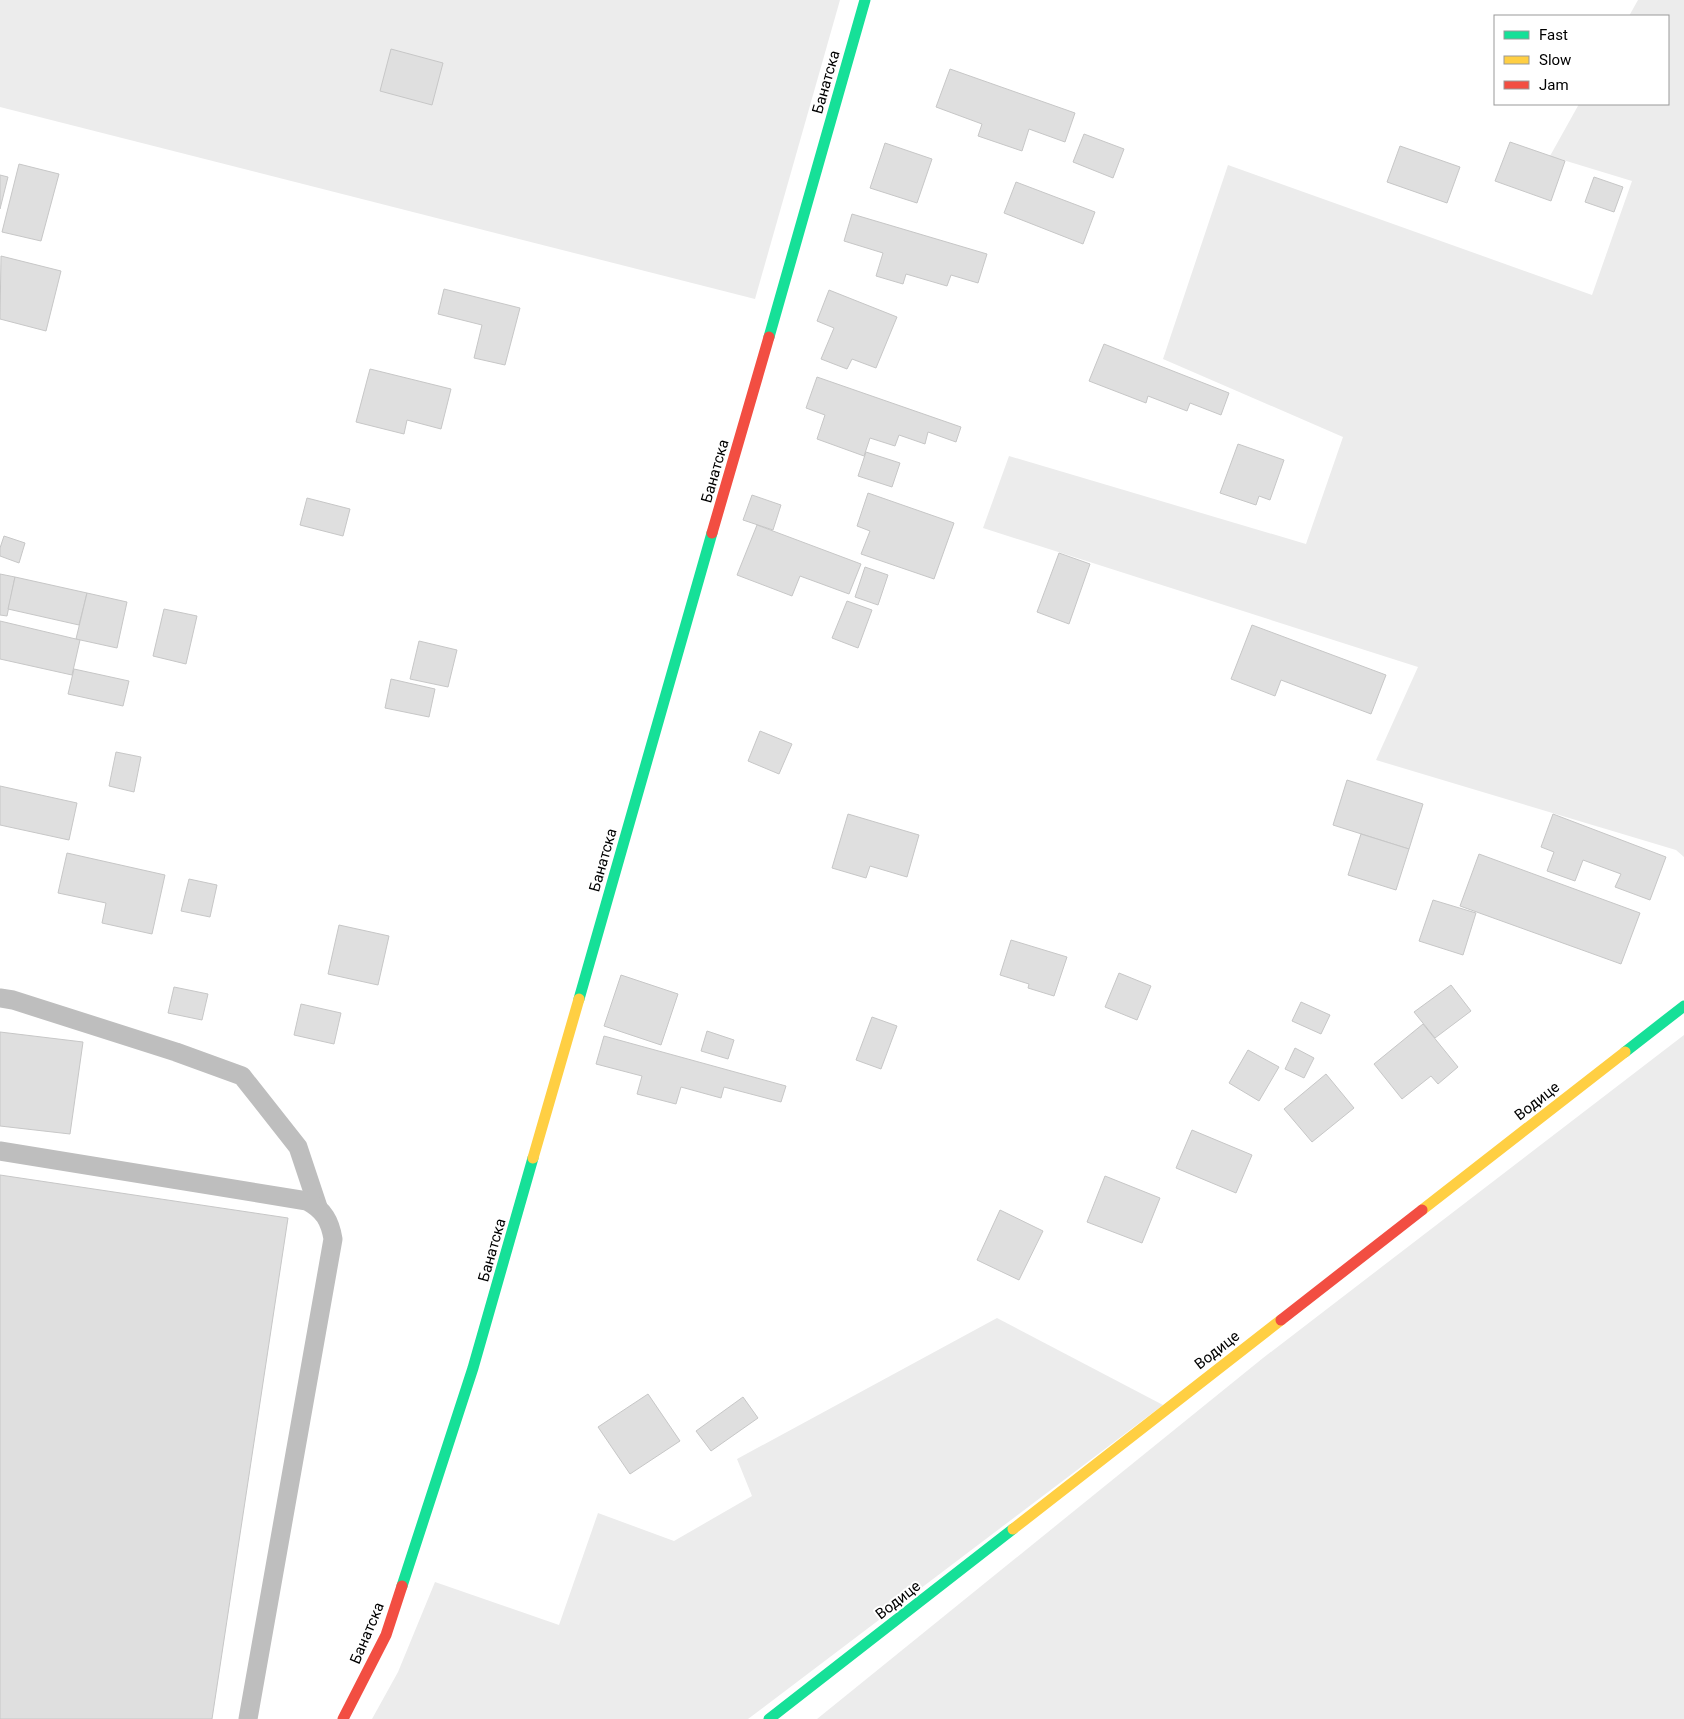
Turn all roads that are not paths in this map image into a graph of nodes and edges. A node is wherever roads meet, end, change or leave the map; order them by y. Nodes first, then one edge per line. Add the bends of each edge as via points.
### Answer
1 (865, 0) edge
2 (0, 998) edge
3 (1684, 1006) edge
4 (0, 1151) edge
5 (318, 1207) junction
6 (248, 1719) edge
7 (343, 1719) edge
8 (769, 1719) edge

1 - 7 street, Банатска via 473,1368 386,1635
2 - 5 lane via 176,1052 242,1076 298,1147
3 - 8 street, Водице
4 - 5 lane via 307,1201
5 - 6 lane via 329,1221 333,1240

